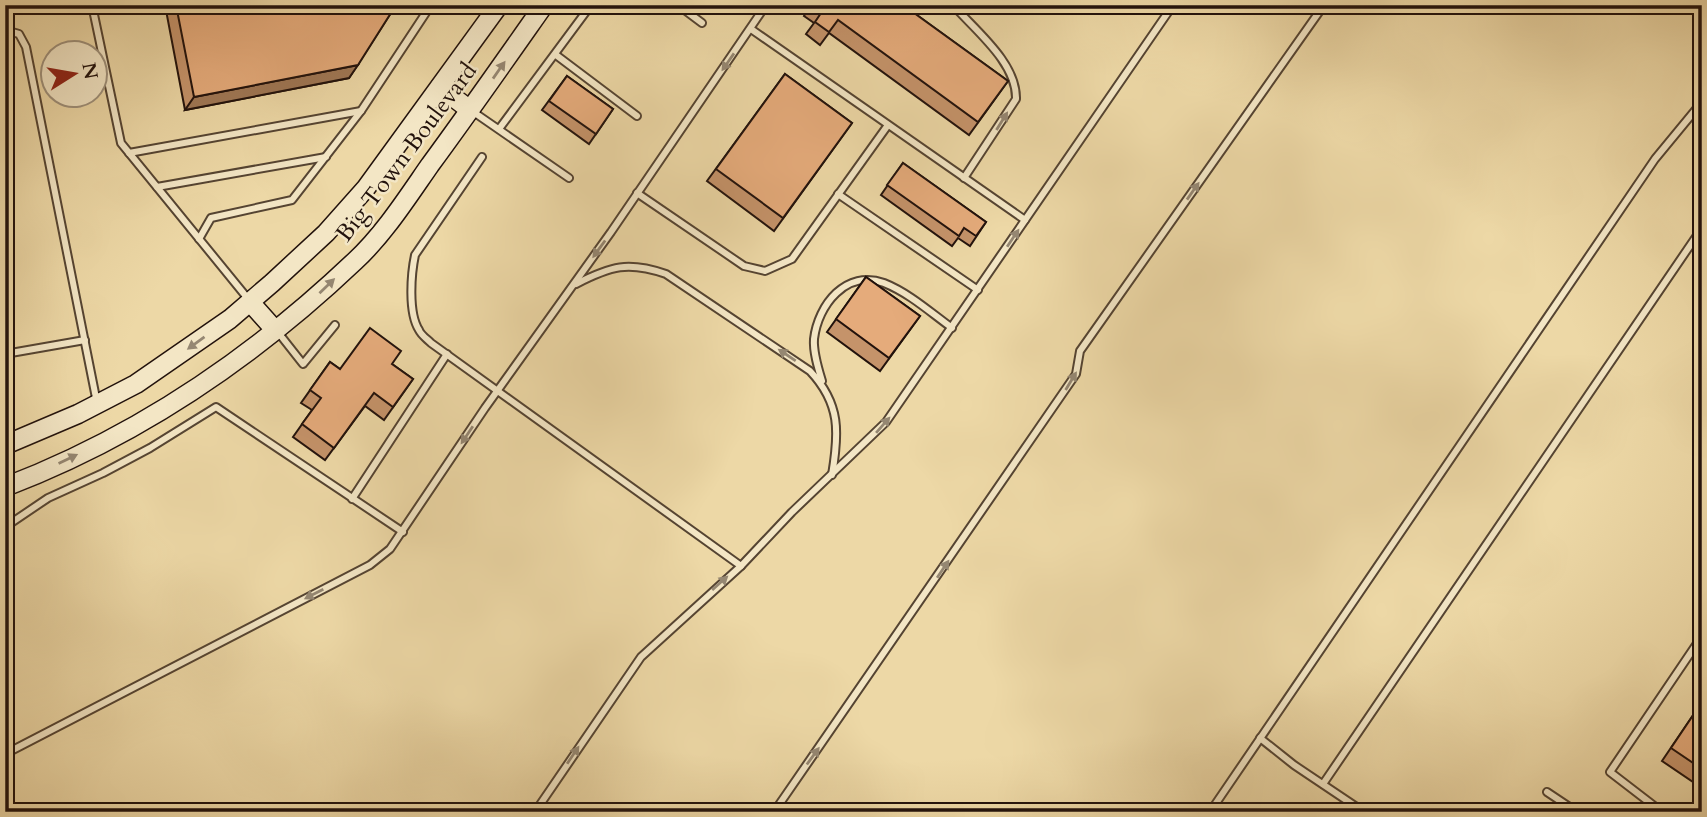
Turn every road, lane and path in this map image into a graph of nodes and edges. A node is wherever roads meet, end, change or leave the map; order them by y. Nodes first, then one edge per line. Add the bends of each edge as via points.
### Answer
1 (92, 5) edge
2 (432, 5) edge
3 (499, 5) edge
4 (544, 5) edge
5 (591, 5) edge
6 (678, 5) edge
7 (766, 5) edge
8 (953, 5) edge
9 (1173, 5) edge
10 (1324, 5) edge
11 (702, 23) dead end
12 (751, 29) junction
13 (5, 30) edge
14 (556, 55) junction
15 (440, 87) junction
16 (1702, 102) edge
17 (470, 110) junction
18 (361, 111) junction
19 (637, 116) dead end
20 (888, 125) junction
21 (499, 130) junction
22 (129, 153) junction
23 (326, 157) junction
24 (482, 157) dead end
25 (569, 178) dead end
26 (964, 178) junction
27 (157, 187) junction
28 (638, 193) junction
29 (838, 194) junction
30 (1025, 220) junction
31 (1702, 228) edge
32 (199, 239) junction
33 (573, 285) junction
34 (978, 290) junction
35 (250, 302) junction
36 (335, 325) dead end
37 (952, 328) junction
38 (275, 330) junction
39 (85, 340) junction
40 (5, 354) edge
41 (447, 354) junction
42 (823, 387) junction
43 (498, 390) junction
44 (97, 405) junction
45 (5, 445) edge
46 (832, 477) junction
47 (5, 486) edge
48 (352, 499) junction
49 (5, 527) edge
50 (403, 532) junction
51 (741, 566) junction
52 (1702, 636) edge
53 (1260, 738) junction
54 (5, 754) edge
55 (1323, 784) junction
56 (1547, 792) dead end
57 (535, 812) edge
58 (774, 812) edge
59 (1210, 812) edge
60 (1364, 812) edge
61 (1577, 812) edge
62 (1662, 812) edge

1 - 22 lane via 121,143
2 - 18 lane
3 - 15 main road, Big Town Boulevard
17 -> 4 main road, Big Town Boulevard
5 - 14 lane
6 - 11 lane
7 - 12 lane
26 -> 8 lane via 1016,99 1016,86 1006,64
9 - 30 lane
58 -> 10 lane via 1076,374 1080,351
12 - 20 lane
12 -> 28 lane
13 - 39 lane via 19,34 26,47
14 - 19 lane
14 - 21 lane
15 - 17 main road
15 - 35 main road, Big Town Boulevard via 366,188 326,233
16 - 53 lane via 1655,159
17 - 21 lane
38 -> 17 main road, Big Town Boulevard via 356,261
18 - 22 lane
18 - 23 lane
20 - 26 lane
20 - 29 lane
21 - 25 lane
22 - 27 lane
23 - 27 lane
23 - 32 lane via 292,200 211,218
24 - 41 lane via 421,243 411,271 418,330
26 - 30 lane
27 - 32 lane
28 - 29 lane via 744,266 765,271 792,260
28 -> 33 lane
29 - 34 lane
34 -> 30 lane
31 - 55 lane
32 - 35 lane
42 -> 33 lane via 810,371 666,274 621,266
33 - 43 lane
34 - 37 lane
35 - 38 main road
35 -> 44 main road, Big Town Boulevard via 162,368
36 - 38 lane via 303,363
37 - 42 lane via 883,283 852,283 838,290 820,314 814,340
46 -> 37 lane via 886,422
47 -> 38 main road, Big Town Boulevard via 139,424
39 - 40 lane
39 - 44 lane
41 - 43 lane
41 - 48 lane
42 - 46 lane via 837,427
43 -> 50 lane
43 - 51 lane
44 - 45 main road, Big Town Boulevard
46 - 51 lane
48 - 49 lane via 216,407 150,448 48,498
48 - 50 lane
50 -> 54 lane via 370,565
57 -> 51 lane via 641,657
52 - 62 lane via 1611,772
53 - 55 lane
53 - 59 lane
55 - 60 lane
56 - 61 lane

